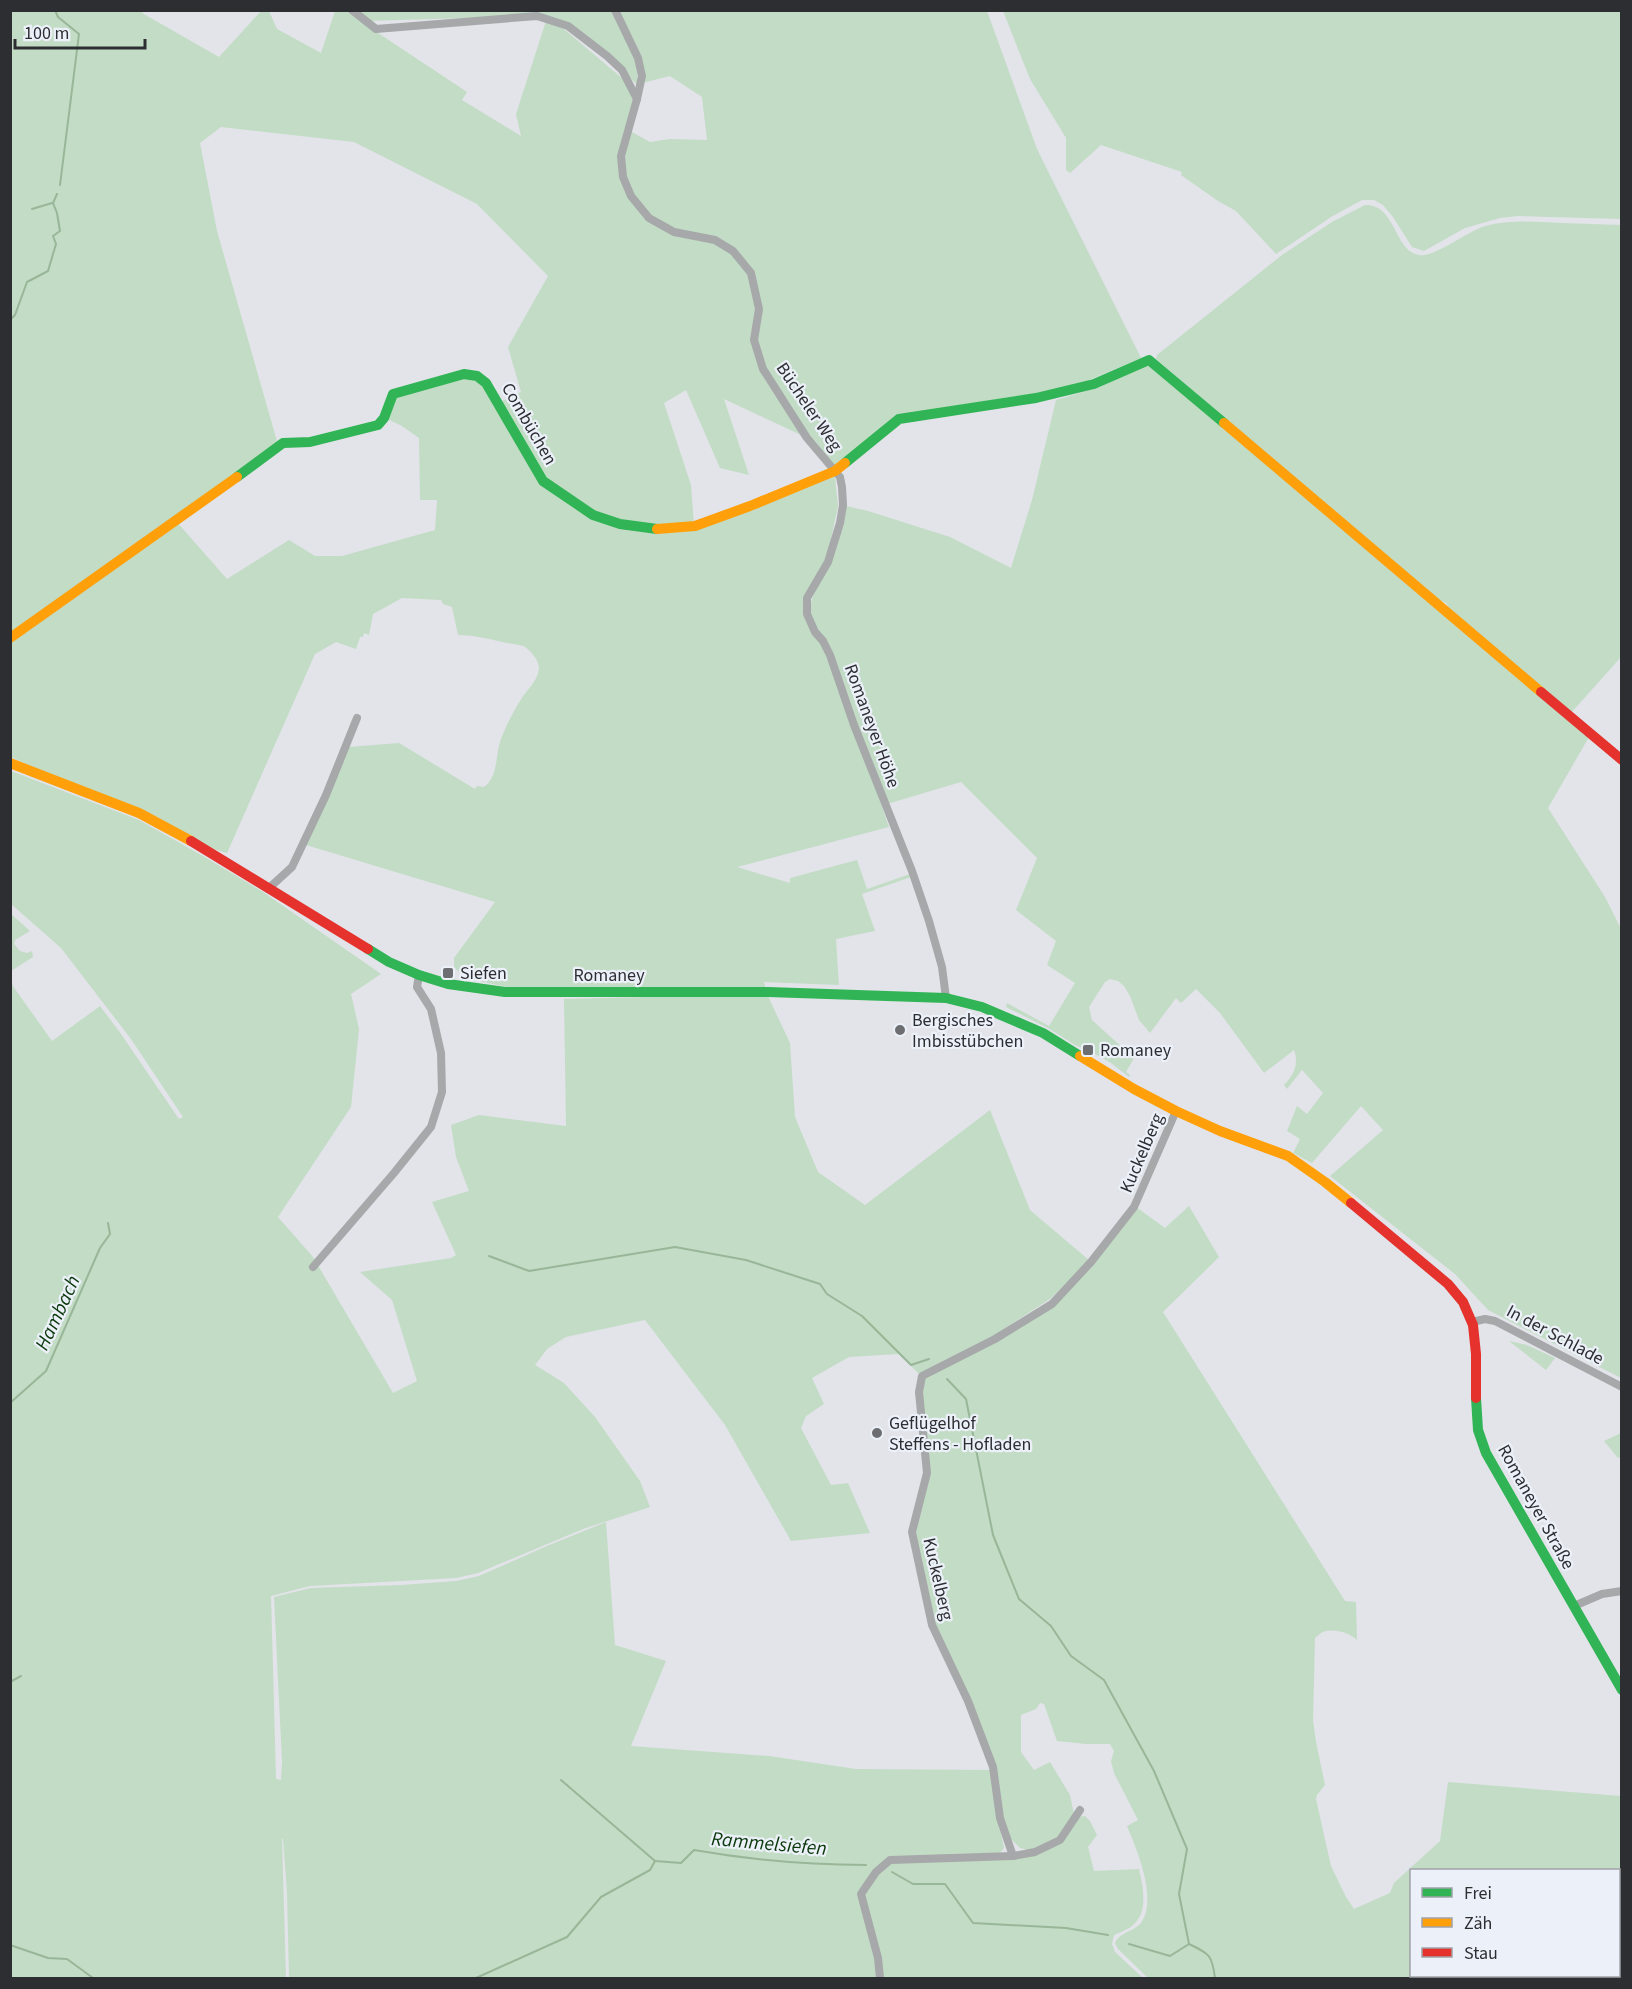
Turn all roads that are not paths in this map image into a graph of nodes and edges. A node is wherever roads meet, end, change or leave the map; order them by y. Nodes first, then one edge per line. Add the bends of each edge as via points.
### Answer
1 (352, 10) edge
2 (615, 10) edge
3 (637, 99) junction
4 (835, 471) junction
5 (10, 638) edge
6 (357, 718) dead end
7 (1622, 760) edge
8 (10, 763) edge
9 (267, 889) junction
10 (419, 975) junction
11 (946, 999) junction
12 (1176, 1111) junction
13 (313, 1267) dead end
14 (1455, 1293) joint
15 (1472, 1322) junction
16 (1622, 1387) edge
17 (1622, 1591) edge
18 (1574, 1606) junction
19 (1622, 1690) edge
20 (1080, 1810) dead end
21 (1013, 1856) junction
22 (880, 1978) edge

1 - 3 street via 376,29 537,16 568,26 607,56 622,70
2 - 3 street, Bücheler Weg via 638,58 642,76
3 - 4 street, Bücheler Weg via 621,156 623,177 631,196 649,218 674,232 715,240 733,251 751,273 759,309 754,339 763,369 807,438
4 - 5 main road, Combüchen via 695,526 658,529 620,524 593,515 543,481 486,383 477,376 464,374 393,394 378,425 310,441 283,443
4 - 7 main road via 899,419 1036,398 1095,384 1149,360
4 - 11 street, Romaneyer Höhe via 842,487 840,523 828,562 807,598 807,614 830,656 912,871 942,967
6 - 9 street via 292,867
8 - 9 main road, Romaney via 139,813 206,849
9 - 10 main road, Romaney via 389,962
10 - 11 main road, Romaney via 448,984 505,992 768,993
10 - 13 street via 417,987 431,1009 441,1053 442,1092 431,1127
11 - 12 main road, Romaney via 982,1007 1043,1032
12 - 14 main road, Romaney via 1288,1156 1325,1182
12 - 21 street, Kuckelberg via 1134,1207 1052,1304 995,1339 922,1376 919,1392 927,1473 912,1532 932,1625 968,1701 993,1767 1000,1818
14 - 15 main road, Romaneyer Straße
15 - 16 street, In der Schlade via 1495,1321
15 - 18 main road, Romaneyer Straße via 1477,1424 1482,1444
17 - 18 street via 1602,1593
18 - 19 main road, Romaneyer Straße
20 - 21 street via 1057,1842
21 - 22 street via 890,1860 876,1872 861,1894

